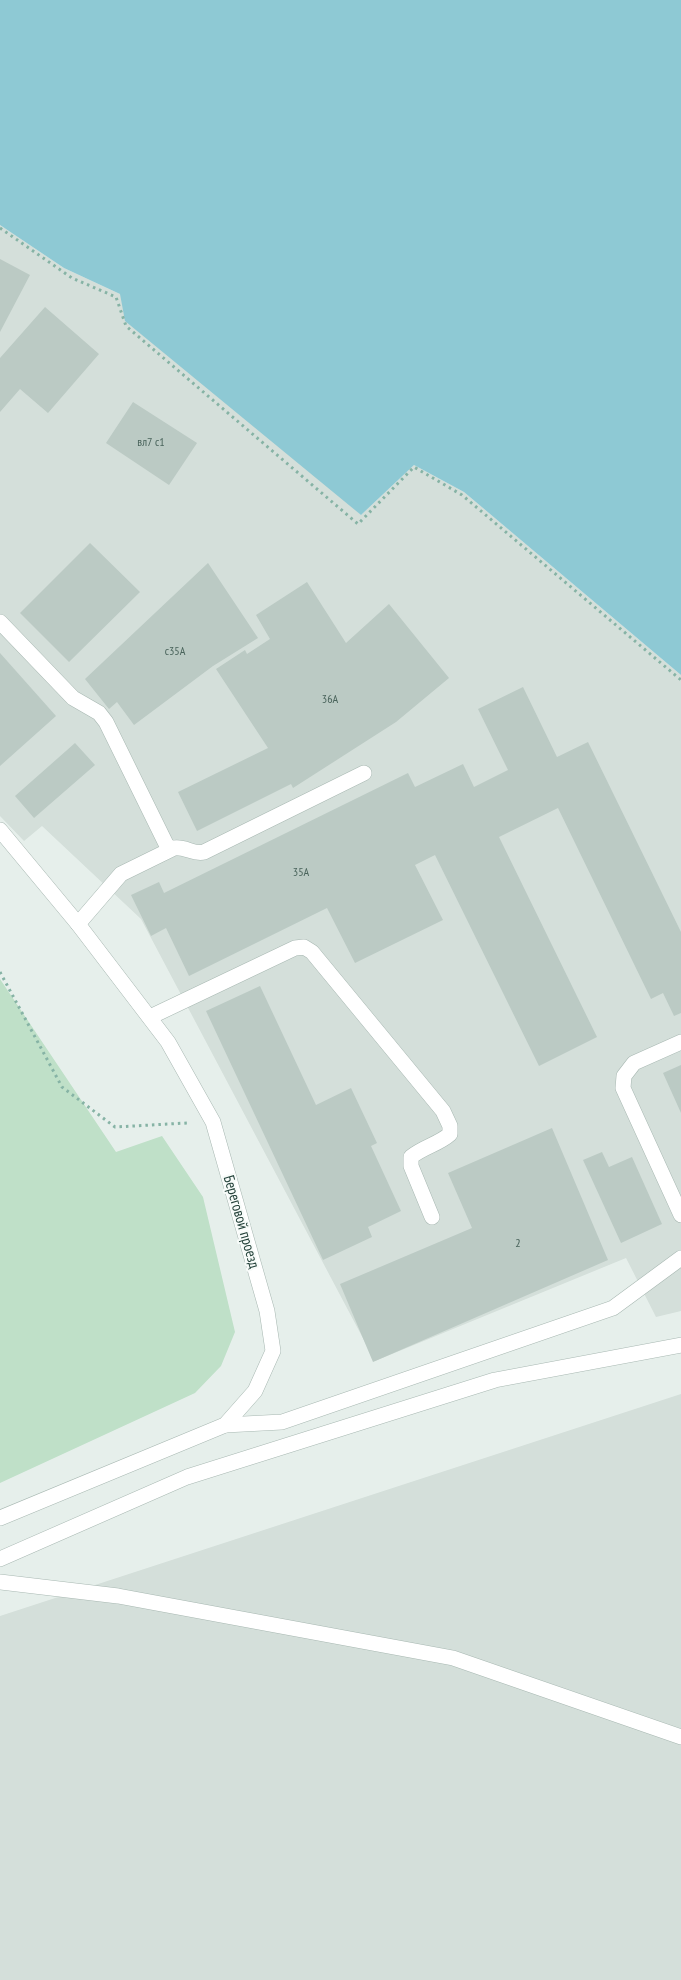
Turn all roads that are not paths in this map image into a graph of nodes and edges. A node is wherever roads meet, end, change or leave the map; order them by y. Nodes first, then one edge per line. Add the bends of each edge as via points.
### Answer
1 (0, 622) edge
2 (364, 773) dead end
3 (0, 830) edge
4 (169, 850) junction
5 (78, 924) junction
6 (150, 1017) junction
7 (681, 1042) edge
8 (681, 1215) edge
9 (432, 1217) dead end
10 (681, 1258) edge
11 (681, 1345) edge
12 (225, 1425) junction
13 (0, 1518) edge
14 (0, 1559) edge
15 (0, 1582) edge
16 (681, 1737) edge

1 - 4 street via 73,698 99,713 106,722
2 - 4 street via 204,852 178,847
3 - 5 street, Береговой проезд
4 - 5 street via 121,874
5 - 6 street, Береговой проезд
6 - 9 street via 295,948 304,947 312,952 443,1111 450,1126 450,1134 444,1139 411,1157 411,1166
6 - 12 street, Береговой проезд via 168,1042 213,1122 267,1312 273,1351 255,1391
7 - 8 street via 634,1063 624,1076 623,1088
10 - 12 street via 613,1308 282,1422
11 - 14 street via 495,1380 187,1476
12 - 13 street, Береговой проезд
15 - 16 street via 118,1596 453,1658

